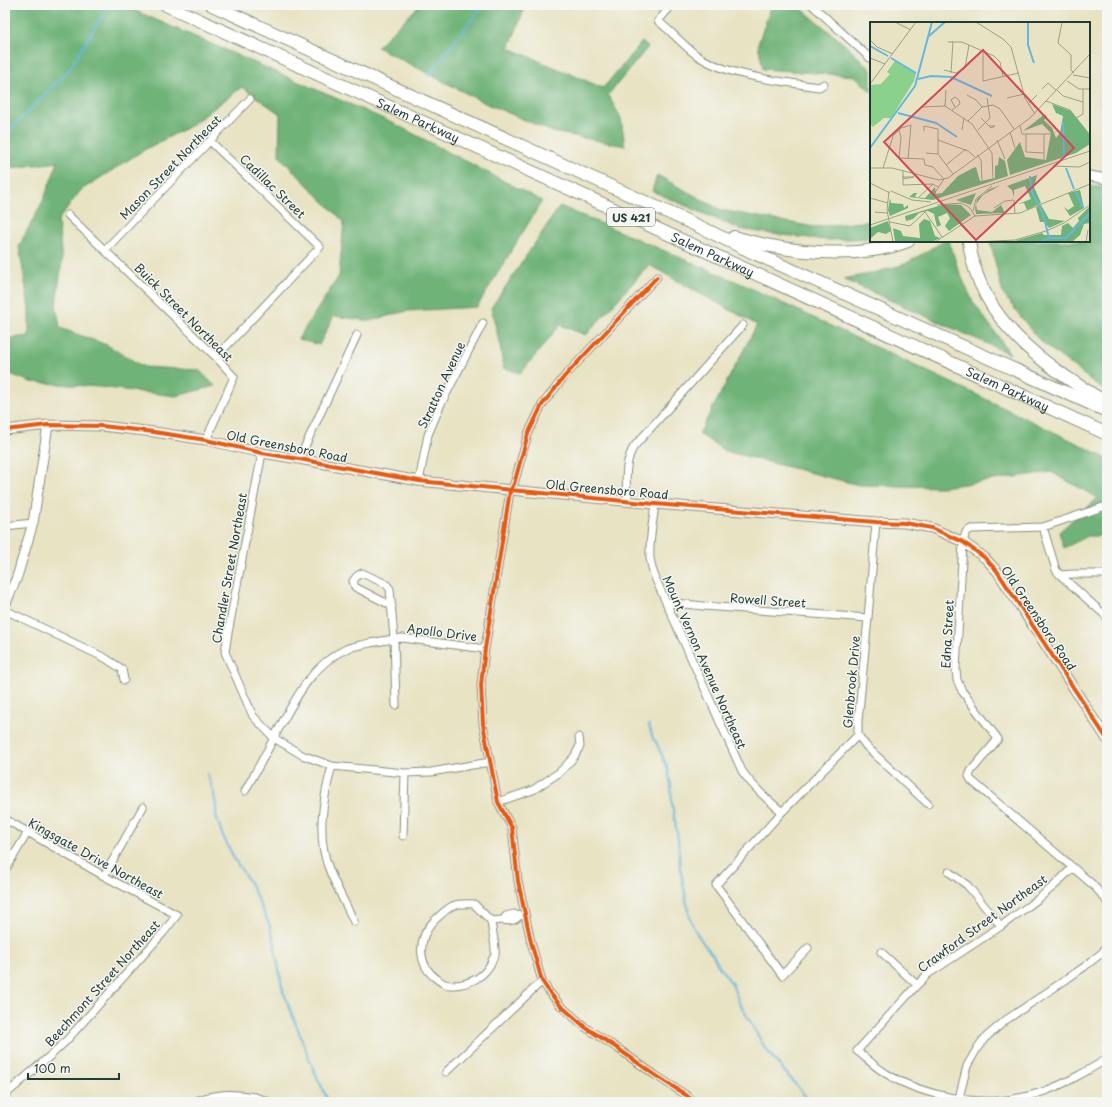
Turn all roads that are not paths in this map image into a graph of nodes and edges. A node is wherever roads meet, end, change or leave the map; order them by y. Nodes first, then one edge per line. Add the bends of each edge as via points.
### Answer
1 (166, 5) edge
2 (212, 5) edge
3 (220, 5) edge
4 (672, 5) edge
5 (812, 5) edge
6 (235, 15) junction
7 (870, 58) edge
8 (824, 84) dead end
9 (250, 98) dead end
10 (210, 141) junction
11 (1090, 176) edge
12 (1107, 179) edge
13 (68, 215) dead end
14 (698, 226) junction
15 (905, 242) edge
16 (969, 242) edge
17 (105, 250) junction
18 (657, 276) dead end
19 (482, 323) dead end
20 (743, 325) dead end
21 (357, 335) dead end
22 (216, 357) junction
23 (1107, 403) edge
24 (1107, 411) edge
25 (48, 425) junction
26 (5, 430) edge
27 (1103, 433) edge
28 (206, 440) junction
29 (262, 453) junction
30 (299, 458) junction
31 (419, 481) junction
32 (510, 491) junction
33 (628, 501) junction
34 (655, 504) junction
35 (1106, 506) dead end
36 (876, 522) junction
37 (32, 523) junction
38 (5, 526) edge
39 (1043, 527) junction
40 (963, 542) junction
41 (1107, 574) edge
42 (1060, 575) junction
43 (666, 602) junction
44 (5, 605) edge
45 (392, 606) junction
46 (5, 610) edge
47 (1107, 617) edge
48 (868, 618) junction
49 (394, 639) junction
50 (485, 649) junction
51 (124, 680) dead end
52 (396, 705) dead end
53 (858, 735) junction
54 (579, 737) dead end
55 (274, 738) junction
56 (1107, 739) edge
57 (490, 762) junction
58 (332, 766) junction
59 (405, 773) junction
60 (245, 791) dead end
61 (498, 802) junction
62 (928, 804) dead end
63 (143, 807) dead end
64 (782, 812) junction
65 (5, 819) edge
66 (28, 832) junction
67 (403, 836) dead end
68 (1072, 868) junction
69 (5, 870) edge
70 (949, 872) dead end
71 (104, 876) junction
72 (1107, 902) edge
73 (522, 915) junction
74 (177, 916) joint
75 (491, 921) junction
76 (354, 922) dead end
77 (1001, 926) junction
78 (1107, 944) edge
79 (808, 948) dead end
80 (881, 952) dead end
81 (542, 981) junction
82 (917, 985) junction
83 (1107, 1059) edge
84 (446, 1072) dead end
85 (5, 1095) edge
86 (959, 1098) junction
87 (692, 1100) dead end
88 (194, 1102) edge
89 (269, 1102) edge

1 - 27 highway, Salem Parkway / US 421
2 - 6 highway, Salem Parkway / US 421
3 - 6 highway
4 - 8 street via 658,21 696,54 717,66 751,76 819,87
5 - 7 street
6 - 14 highway, Salem Parkway / US 421
9 - 10 street, Mason Street Northeast
10 - 17 street, Mason Street Northeast
10 - 22 street, Cadillac Street via 320,247
11 - 12 street
13 - 17 street, Buick Street Northeast
14 - 15 highway via 762,245 811,251 869,250
14 - 24 highway, Salem Parkway / US 421
16 - 23 highway via 982,288 1012,331 1032,352 1055,370
17 - 22 street, Buick Street Northeast
18 - 32 street via 564,377 542,405 528,434
19 - 31 street, Stratton Avenue via 428,435
20 - 33 street via 632,450 626,478
21 - 30 street
22 - 28 street, Buick Street Northeast via 234,377
25 - 26 street, Old Greensboro Road
25 - 28 street, Old Greensboro Road via 102,426
25 - 37 street
28 - 29 street, Old Greensboro Road
29 - 30 street, Old Greensboro Road
29 - 55 street, Chandler Street Northeast via 225,652 253,716
30 - 31 street, Old Greensboro Road
31 - 32 street, Old Greensboro Road
32 - 33 street, Old Greensboro Road
32 - 50 street
33 - 34 street, Old Greensboro Road
34 - 36 street, Old Greensboro Road
34 - 43 street, Mount Vernon Avenue Northeast via 650,559
35 - 39 street
36 - 40 street, Old Greensboro Road via 905,523 932,528
36 - 48 street, Glenbrook Drive
37 - 38 street
37 - 44 street via 17,577
39 - 40 street via 971,529 966,532
39 - 42 street via 1056,570
40 - 56 street, Old Greensboro Road via 985,558 997,572
40 - 68 street, Edna Street via 957,680 962,691 998,738 969,776
41 - 42 street
42 - 47 street
43 - 48 street, Rowell Street
43 - 64 street, Mount Vernon Avenue Northeast via 742,771 757,790
45 - 45 street via 355,587 353,581 362,574 386,584 390,589
45 - 49 street
46 - 51 street via 105,658 122,669
48 - 53 street, Glenbrook Drive
49 - 50 street, Apollo Drive
49 - 52 street
49 - 55 street, Apollo Drive via 348,648 331,658 306,683
50 - 57 street via 481,685 483,724
53 - 62 street via 866,746
53 - 64 street, Glenbrook Drive
54 - 61 street via 580,746 560,772 533,790
55 - 58 street, Chandler Street Northeast via 302,755
55 - 60 street, Apollo Drive
57 - 59 street, Chandler Street Northeast via 431,772
57 - 61 street
58 - 59 street, Chandler Street Northeast
58 - 76 street via 322,817 322,845 328,868
59 - 67 street
61 - 73 street via 512,828
63 - 71 street
64 - 79 street, Glenbrook Drive via 716,885 782,976
65 - 66 street, Kingsgate Drive Northeast
66 - 69 street
66 - 71 street, Kingsgate Drive Northeast
68 - 72 street via 1092,884
68 - 77 street, Crawford Street Northeast via 1038,899
70 - 77 street via 967,885
71 - 74 street, Kingsgate Drive Northeast
73 - 75 street via 507,922
73 - 81 street
74 - 85 street, Beechmont Street Northeast via 66,1041
75 - 75 street via 474,904 459,903 448,908 430,925 424,936 421,950 424,965 432,976 446,985 476,980 495,956
77 - 82 street, Crawford Street Northeast via 928,974
78 - 86 street via 1102,952 1084,967 1006,1020 985,1038 967,1066
80 - 82 street
81 - 84 street
81 - 87 street via 560,1005 585,1027
82 - 86 street, Crawford Street Northeast via 857,1051 881,1070 904,1083 931,1093
83 - 86 street via 1061,1084 1029,1095 996,1101
88 - 89 street via 215,1095 255,1097

